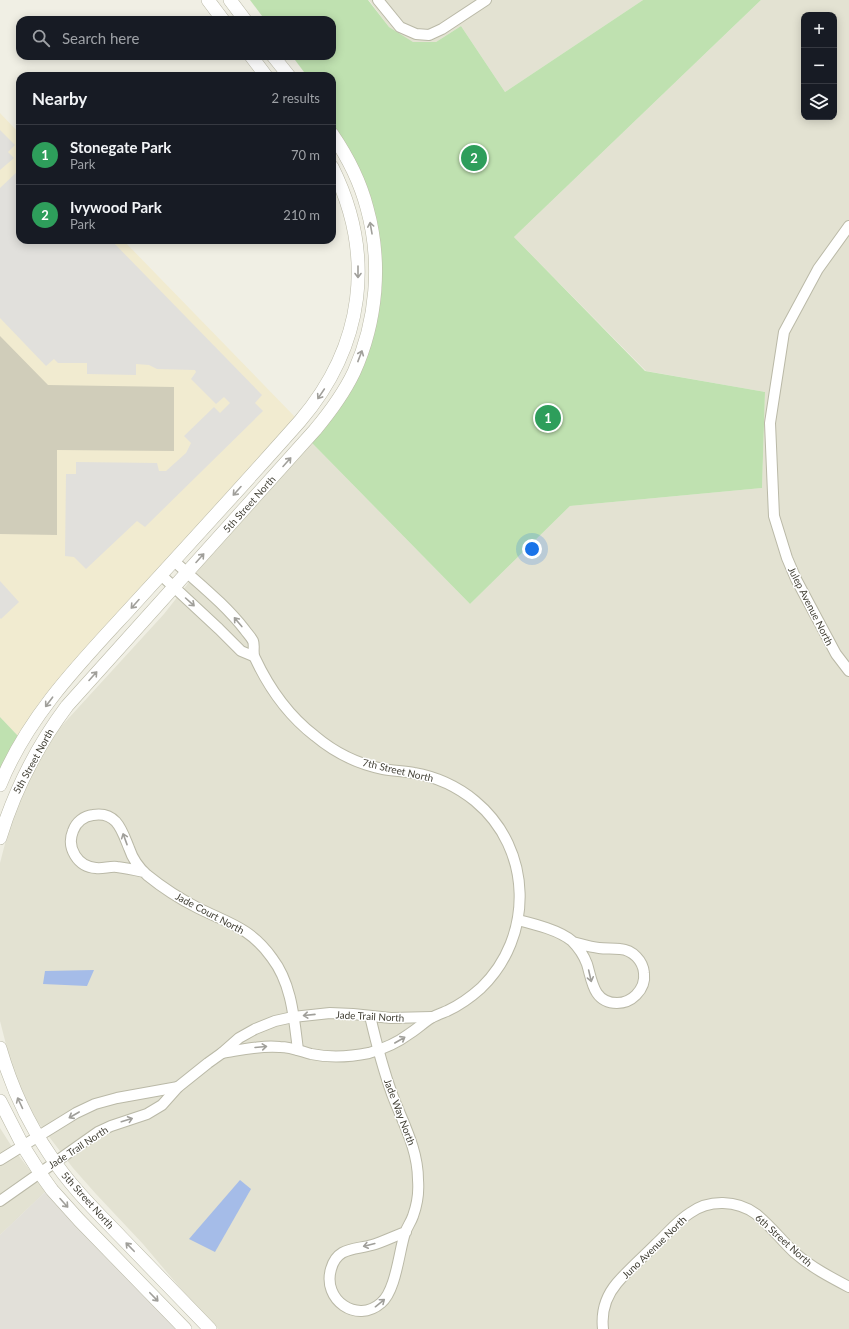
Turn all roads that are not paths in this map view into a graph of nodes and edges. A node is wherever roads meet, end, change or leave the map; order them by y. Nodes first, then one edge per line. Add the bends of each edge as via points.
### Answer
1 (208, 0) edge
2 (230, 0) edge
3 (378, 0) edge
4 (486, 0) edge
5 (220, 16) edge
6 (242, 16) edge
7 (254, 60) edge
8 (276, 60) edge
9 (263, 72) edge
10 (286, 72) edge
11 (336, 141) edge
12 (336, 175) edge
13 (849, 226) edge
14 (174, 561) junction
15 (187, 573) junction
16 (161, 575) junction
17 (174, 587) junction
18 (253, 656) junction
19 (849, 671) edge
20 (0, 785) edge
21 (0, 838) edge
22 (144, 872) junction
23 (518, 920) junction
24 (573, 942) junction
25 (370, 1016) junction
26 (294, 1017) junction
27 (432, 1017) junction
28 (0, 1048) edge
29 (298, 1050) junction
30 (378, 1050) junction
31 (222, 1053) junction
32 (178, 1087) junction
33 (0, 1101) edge
34 (38, 1137) junction
35 (23, 1146) junction
36 (0, 1160) edge
37 (54, 1162) junction
38 (40, 1173) junction
39 (0, 1201) edge
40 (740, 1206) joint
41 (406, 1232) junction
42 (849, 1287) edge
43 (185, 1329) edge
44 (210, 1329) edge
45 (603, 1329) edge

1 - 5 street
2 - 6 street
3 - 4 street via 400,27 416,34 429,35
7 - 9 street
8 - 10 street
15 -> 11 street, 5th Street North via 327,415 345,389 364,344 374,298 375,252 372,230 360,185
12 -> 14 street, 5th Street North via 349,207 358,262 356,301 343,352 330,380 312,407
13 - 19 street, Julep Avenue North via 818,269 784,332 770,424 774,516 787,558 836,654
14 - 15 street, 7th Street North
14 - 16 street, 5th Street North
15 - 17 street, 5th Street North
18 -> 15 street, 7th Street North via 253,641 242,626
16 - 17 street
16 -> 20 street, 5th Street North via 52,697 20,746
17 -> 18 street via 241,651
21 -> 17 street, 5th Street North via 23,776 51,728 77,694
18 - 23 street, 7th Street North via 284,706 322,742 343,755 365,764 417,773 445,782 481,806 502,832 514,859 520,896
22 -> 22 street, Jade Court North via 131,853 121,828 112,818 98,814 90,815 75,826 71,845 80,862 96,868 116,867
22 - 26 street, Jade Court North via 182,900 238,926 258,942 281,973
23 - 24 street via 556,932
23 - 27 street, Jade Trail North via 505,956 486,983 465,1001
24 -> 24 street via 584,958 598,995 610,1002 618,1003 630,1000 638,993 644,982 644,971 633,954 622,949 599,948
25 -> 26 street, Jade Trail North via 330,1013
25 - 27 street, Jade Trail North
25 - 30 street, Jade Way North
26 - 29 street, Jade Court North
26 - 31 street, Jade Trail North via 275,1021 246,1033
30 -> 27 street, Jade Trail North via 402,1039
34 -> 28 street, 5th Street North via 14,1090
29 - 30 street, Jade Trail North via 333,1057 354,1056
31 -> 29 street, Jade Trail North via 266,1047
30 - 41 street, Jade Way North via 390,1090 411,1140 417,1164 416,1203
31 - 32 street, Jade Trail North
32 -> 34 street, Jade Trail North via 95,1104
37 -> 32 street, Jade Trail North via 105,1128 162,1106
33 - 35 street, 5th Street North
34 - 35 street, Jade Trail North
34 - 37 street, 5th Street North
35 - 36 street, Jade Trail North
35 - 38 street, 5th Street North
37 - 38 street, Jade Trail North
44 -> 37 street, 5th Street North via 87,1202
38 - 39 street, Jade Trail North
38 -> 43 street, 5th Street North via 74,1215
40 - 42 street, 6th Street North via 757,1215 808,1264
40 - 45 street, Juno Avenue North via 728,1203 712,1204 700,1207 686,1216 614,1286 604,1307
41 -> 41 street, Jade Way North via 372,1245 349,1250 337,1258 332,1264 329,1279 331,1291 338,1302 351,1309 363,1311 374,1308 383,1301 392,1285

